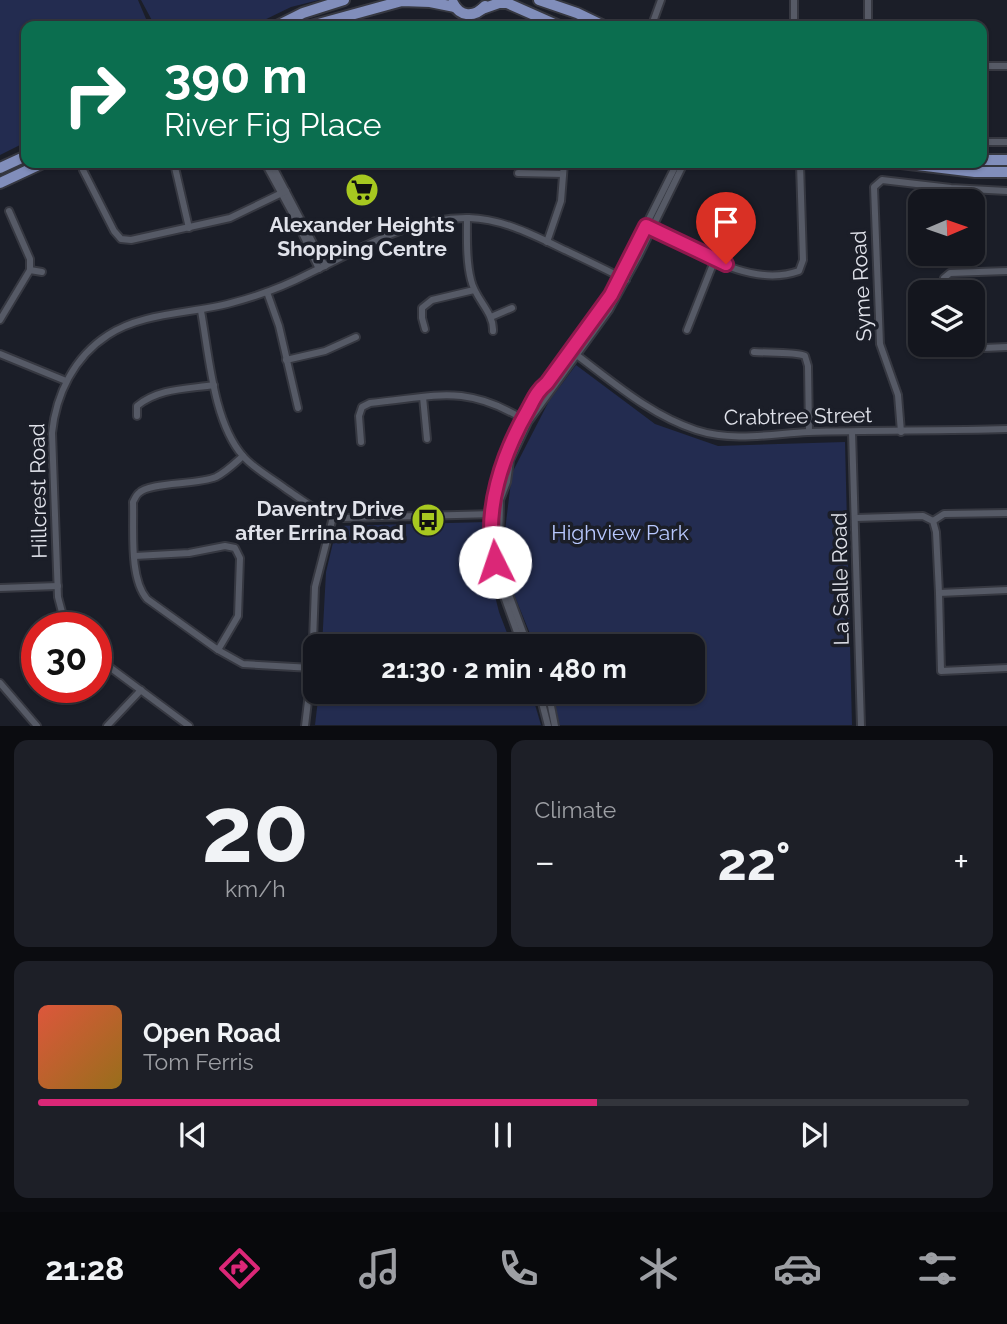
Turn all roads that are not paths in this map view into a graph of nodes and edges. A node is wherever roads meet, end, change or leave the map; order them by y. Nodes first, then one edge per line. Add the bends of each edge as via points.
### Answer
1 (344, 0) edge
2 (538, 0) edge
3 (661, 0) edge
4 (794, 0) edge
5 (868, 0) edge
6 (454, 4) edge
7 (485, 5) edge
8 (287, 21) edge
9 (329, 21) edge
10 (548, 21) edge
11 (594, 21) edge
12 (653, 21) edge
13 (794, 21) edge
14 (868, 21) edge
15 (987, 66) edge
16 (1007, 66) edge
17 (987, 142) edge
18 (1007, 142) edge
19 (21, 158) edge
20 (987, 160) edge
21 (1007, 160) edge
22 (0, 168) edge
23 (32, 168) edge
24 (175, 168) edge
25 (268, 168) edge
26 (273, 168) edge
27 (564, 168) edge
28 (678, 168) edge
29 (800, 168) edge
30 (942, 168) edge
31 (83, 170) dead end
32 (1007, 172) edge
33 (518, 173) dead end
34 (563, 174) junction
35 (0, 183) edge
36 (1007, 191) edge
37 (284, 192) junction
38 (9, 211) dead end
39 (467, 218) junction
40 (649, 227) junction
41 (189, 228) junction
42 (121, 239) junction
43 (547, 242) junction
44 (116, 248) dead end
45 (715, 259) junction
46 (322, 267) junction
47 (30, 270) junction
48 (1007, 271) edge
49 (42, 272) dead end
50 (944, 278) dead end
51 (623, 279) junction
52 (474, 290) junction
53 (267, 292) junction
54 (512, 308) dead end
55 (201, 311) junction
56 (491, 317) junction
57 (0, 320) edge
58 (425, 329) dead end
59 (687, 330) dead end
60 (492, 331) dead end
61 (356, 337) dead end
62 (1007, 347) edge
63 (985, 348) edge
64 (754, 352) dead end
65 (573, 353) junction
66 (0, 354) edge
67 (286, 360) junction
68 (66, 381) junction
69 (214, 385) junction
70 (423, 397) junction
71 (298, 408) dead end
72 (137, 416) dead end
73 (525, 421) junction
74 (1007, 429) edge
75 (809, 432) junction
76 (852, 432) junction
77 (901, 432) junction
78 (427, 439) dead end
79 (361, 442) dead end
80 (243, 456) junction
81 (1007, 513) edge
82 (496, 514) junction
83 (333, 517) junction
84 (856, 518) junction
85 (933, 521) junction
86 (135, 556) junction
87 (58, 586) junction
88 (0, 588) edge
89 (1007, 590) edge
90 (939, 593) junction
91 (62, 612) edge
92 (314, 634) edge
93 (517, 634) edge
94 (524, 634) edge
95 (218, 650) junction
96 (303, 667) edge
97 (1007, 668) edge
98 (112, 669) edge
99 (0, 683) edge
100 (141, 690) junction
101 (308, 704) edge
102 (542, 704) edge
103 (551, 704) edge
104 (37, 726) edge
105 (107, 726) edge
106 (189, 726) edge
107 (305, 726) edge
108 (548, 726) edge
109 (555, 726) edge
110 (861, 726) edge

1 - 8 main road
2 - 11 main road
3 - 12 street
4 - 13 street
5 - 14 street
6 - 7 main road via 467,15
6 - 9 main road via 402,1
7 - 10 main road via 507,3
15 - 16 street
17 - 18 street
19 - 22 main road
20 - 21 main road
23 - 35 main road
24 - 41 street
25 - 37 street
26 - 37 street
27 - 34 street
28 - 40 street
29 - 45 street via 803,260 799,271 758,275
30 - 32 main road
31 - 42 street
33 - 34 street
34 - 43 street via 561,201
36 - 77 street, Syme Road via 881,180 874,187 880,344 898,395
37 - 41 street via 230,218
37 - 46 street
38 - 47 street via 30,259
39 - 43 street, Hillcrest Road via 513,226
39 - 46 street, Hillcrest Road via 395,233
39 - 52 street
40 - 45 street
40 - 51 street
41 - 42 street
42 - 44 street
43 - 51 street, Hillcrest Road
45 - 59 street
46 - 53 street, Hillcrest Road
47 - 49 street
47 - 57 street
48 - 50 street via 950,272
51 - 65 street via 608,310
52 - 56 street
52 - 58 street via 432,300 422,308
53 - 55 street, Hillcrest Road
53 - 67 street
54 - 56 street
55 - 68 street, Hillcrest Road via 138,321 108,334 84,355
55 - 69 street
56 - 60 street
61 - 67 street via 325,351
62 - 63 street
64 - 75 street via 805,356
65 - 73 street
65 - 75 street, Crabtree Street via 656,413 696,430 742,437
66 - 68 street
67 - 71 street
68 - 87 street, Hillcrest Road via 54,410 52,433
69 - 72 street via 158,393 137,406
69 - 80 street via 229,436
70 - 73 street via 466,395
70 - 78 street
70 - 79 street via 362,407
73 - 82 street via 502,466 494,499
74 - 77 street, Crabtree Street
75 - 76 street, Crabtree Street
76 - 77 street, Crabtree Street
76 - 84 street, La Salle Road
80 - 83 street
80 - 86 street via 214,478 146,487 138,493 133,502
81 - 85 street via 944,514
82 - 83 street
82 - 93 street via 491,550
82 - 94 street via 505,581
83 - 92 street via 316,587
84 - 85 street via 923,516
84 - 110 street, La Salle Road
85 - 90 street
86 - 95 street via 136,577 147,599
86 - 95 street via 235,548 240,558 238,616
87 - 88 street
87 - 91 street, Hillcrest Road
89 - 90 street
90 - 97 street via 941,671
95 - 96 street via 243,664
98 - 100 street
99 - 104 street
100 - 105 street
100 - 106 street
101 - 107 street
102 - 108 street
103 - 109 street

